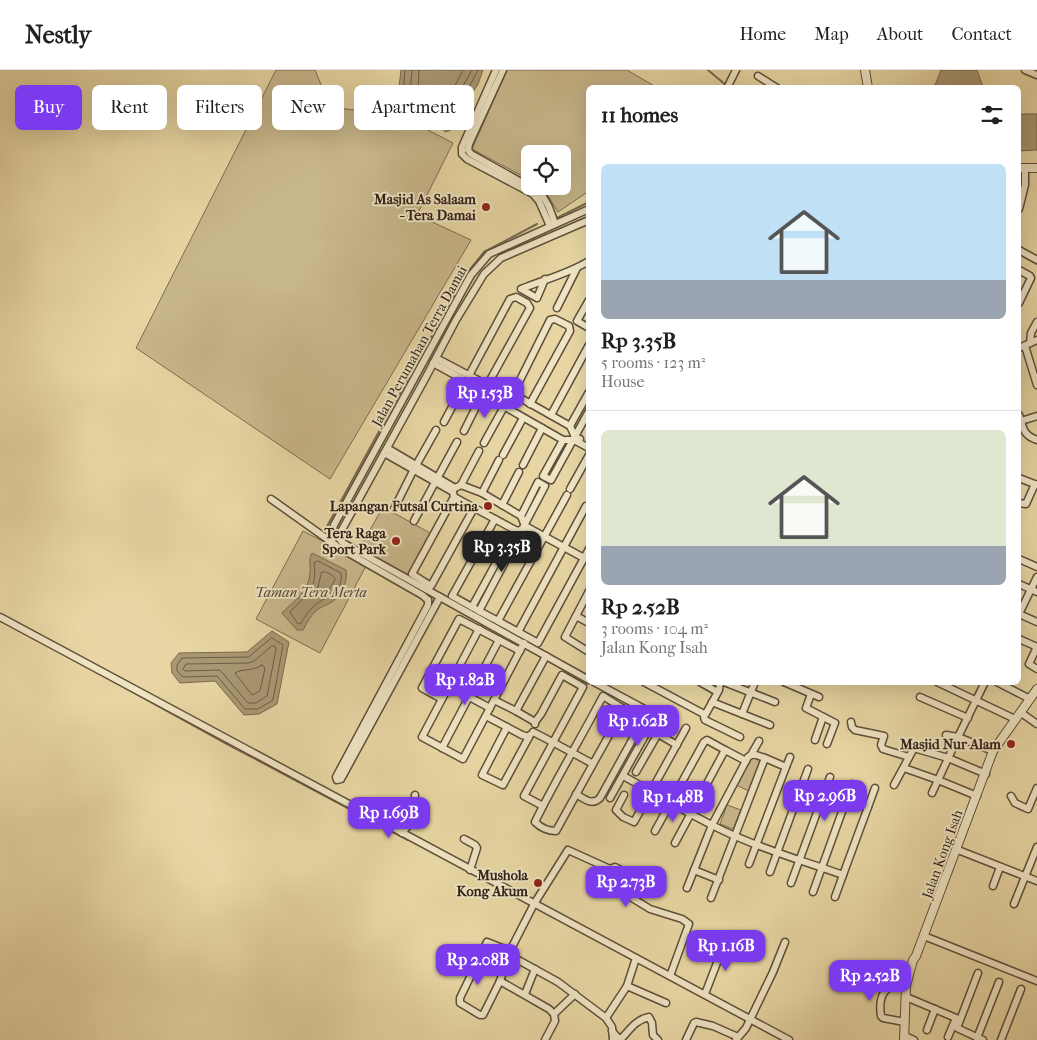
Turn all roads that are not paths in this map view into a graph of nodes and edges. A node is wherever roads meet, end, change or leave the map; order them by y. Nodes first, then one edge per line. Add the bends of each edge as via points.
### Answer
1 (496, 70) edge
2 (504, 70) edge
3 (865, 70) edge
4 (1025, 70) edge
5 (735, 71) edge
6 (1037, 75) edge
7 (758, 76) dead end
8 (728, 85) edge
9 (772, 85) edge
10 (868, 85) edge
11 (1022, 168) edge
12 (1037, 168) edge
13 (1021, 201) edge
14 (586, 210) edge
15 (586, 221) edge
16 (552, 225) junction
17 (1021, 251) edge
18 (1037, 260) edge
19 (586, 263) edge
20 (577, 268) junction
21 (1021, 271) edge
22 (545, 279) dead end
23 (1021, 299) edge
24 (586, 305) edge
25 (557, 308) dead end
26 (1037, 322) edge
27 (586, 326) edge
28 (1037, 340) edge
29 (1025, 345) edge
30 (586, 351) edge
31 (435, 361) junction
32 (1035, 373) edge
33 (466, 378) junction
34 (1037, 385) edge
35 (485, 388) junction
36 (510, 396) junction
37 (586, 397) edge
38 (504, 404) junction
39 (530, 404) junction
40 (551, 415) junction
41 (586, 416) edge
42 (1037, 416) edge
43 (523, 418) junction
44 (1021, 418) edge
45 (444, 422) dead end
46 (1021, 422) edge
47 (570, 426) junction
48 (542, 428) junction
49 (436, 430) dead end
50 (464, 431) dead end
51 (574, 438) junction
52 (563, 440) junction
53 (1037, 440) edge
54 (457, 442) dead end
55 (484, 443) dead end
56 (586, 444) edge
57 (386, 451) junction
58 (479, 451) dead end
59 (586, 461) edge
60 (523, 465) dead end
61 (416, 467) junction
62 (519, 472) dead end
63 (1021, 479) edge
64 (436, 480) junction
65 (1036, 485) edge
66 (456, 490) junction
67 (482, 493) junction
68 (270, 499) dead end
69 (1021, 503) edge
70 (502, 505) junction
71 (586, 506) dead end
72 (474, 508) junction
73 (394, 510) dead end
74 (521, 516) junction
75 (495, 519) junction
76 (414, 521) dead end
77 (525, 527) junction
78 (514, 530) junction
79 (338, 537) junction
80 (544, 538) junction
81 (330, 541) junction
82 (563, 548) junction
83 (586, 554) edge
84 (583, 559) junction
85 (1021, 560) edge
86 (1037, 567) edge
87 (1037, 577) edge
88 (1021, 585) edge
89 (1034, 590) edge
90 (440, 597) junction
91 (586, 598) edge
92 (428, 600) junction
93 (472, 607) junction
94 (479, 611) junction
95 (1021, 611) edge
96 (1021, 615) edge
97 (576, 616) junction
98 (0, 617) edge
99 (498, 621) junction
100 (586, 621) edge
101 (1037, 622) edge
102 (479, 629) junction
103 (518, 632) junction
104 (500, 640) junction
105 (1021, 641) edge
106 (524, 644) junction
107 (586, 650) edge
108 (520, 651) junction
109 (546, 656) junction
110 (1037, 669) edge
111 (586, 678) edge
112 (600, 685) edge
113 (650, 685) edge
114 (705, 685) edge
115 (720, 685) edge
116 (730, 685) edge
117 (753, 685) edge
118 (791, 685) edge
119 (943, 685) edge
120 (984, 685) edge
121 (1003, 685) edge
122 (449, 686) junction
123 (1037, 689) edge
124 (714, 690) dead end
125 (751, 693) junction
126 (811, 694) junction
127 (470, 696) junction
128 (819, 697) dead end
129 (920, 697) dead end
130 (442, 699) junction
131 (1030, 699) junction
132 (494, 700) junction
133 (976, 700) junction
134 (712, 702) junction
135 (775, 702) dead end
136 (490, 708) junction
137 (622, 708) junction
138 (516, 711) junction
139 (702, 713) dead end
140 (742, 714) junction
141 (486, 716) junction
142 (1018, 716) junction
143 (823, 717) junction
144 (667, 718) dead end
145 (968, 718) junction
146 (535, 722) junction
147 (852, 722) dead end
148 (1037, 724) edge
149 (770, 725) dead end
150 (507, 728) junction
151 (686, 728) dead end
152 (531, 734) junction
153 (658, 734) junction
154 (946, 735) dead end
155 (740, 737) dead end
156 (958, 737) junction
157 (815, 740) dead end
158 (553, 741) junction
159 (759, 741) dead end
160 (827, 744) dead end
161 (677, 745) junction
162 (442, 748) junction
163 (725, 750) junction
164 (994, 751) junction
165 (573, 753) junction
166 (751, 755) junction
167 (790, 757) dead end
168 (909, 757) junction
169 (765, 758) junction
170 (948, 758) junction
171 (746, 761) junction
172 (593, 764) junction
173 (786, 767) junction
174 (904, 768) junction
175 (808, 769) dead end
176 (636, 772) dead end
177 (986, 774) junction
178 (623, 776) junction
179 (830, 776) dead end
180 (938, 780) junction
181 (803, 784) junction
182 (852, 784) dead end
183 (894, 785) dead end
184 (876, 788) dead end
185 (1037, 788) edge
186 (650, 791) junction
187 (824, 792) junction
188 (932, 793) dead end
189 (576, 794) junction
190 (415, 795) dead end
191 (624, 796) dead end
192 (977, 796) junction
193 (1011, 796) dead end
194 (610, 798) dead end
195 (847, 798) junction
196 (670, 803) junction
197 (543, 806) junction
198 (868, 806) junction
199 (690, 814) junction
200 (712, 825) junction
201 (655, 831) dead end
202 (402, 833) junction
203 (736, 836) junction
204 (464, 839) dead end
205 (674, 843) dead end
206 (756, 844) junction
207 (1037, 847) edge
208 (958, 850) junction
209 (778, 851) junction
210 (800, 859) junction
211 (748, 864) dead end
212 (822, 867) junction
213 (1000, 867) junction
214 (610, 869) junction
215 (470, 870) junction
216 (694, 870) junction
217 (770, 872) dead end
218 (843, 875) junction
219 (1025, 876) junction
220 (719, 880) junction
221 (1037, 880) edge
222 (791, 883) dead end
223 (994, 886) dead end
224 (656, 888) dead end
225 (686, 888) dead end
226 (813, 892) dead end
227 (835, 897) dead end
228 (711, 898) dead end
229 (534, 904) junction
230 (1014, 904) dead end
231 (924, 936) junction
232 (726, 942) dead end
233 (785, 942) dead end
234 (510, 953) junction
235 (636, 958) junction
236 (535, 969) junction
237 (978, 973) dead end
238 (670, 976) junction
239 (1037, 980) edge
240 (500, 981) junction
241 (999, 982) dead end
242 (627, 986) junction
243 (906, 986) junction
244 (1021, 989) dead end
245 (525, 994) junction
246 (575, 994) junction
247 (705, 994) junction
248 (906, 996) junction
249 (666, 1003) dead end
250 (935, 1009) junction
251 (554, 1014) junction
252 (606, 1018) junction
253 (750, 1019) junction
254 (904, 1022) junction
255 (612, 1030) junction
256 (927, 1030) dead end
257 (948, 1037) dead end
258 (737, 1038) edge
259 (905, 1038) edge
260 (976, 1038) edge
261 (545, 1040) edge
262 (612, 1040) edge
263 (658, 1040) edge
264 (686, 1040) edge
265 (789, 1040) edge
266 (914, 1040) edge
267 (1001, 1040) edge

1 - 16 street via 462,147 462,154 533,194
2 - 16 street via 468,150 539,192 546,201
3 - 10 street
4 - 6 street
5 - 8 street
7 - 9 street
11 - 12 street
11 - 13 street via 1025,185
14 - 16 street, Jalan Perumahan Terra Damai
15 - 31 street, Jalan Perumahan Terra Damai via 493,264 468,298
16 - 81 street, Jalan Perumahan Terra Damai via 489,254 471,275 334,525
17 - 18 street
19 - 20 street
20 - 22 street
20 - 25 street
21 - 23 street via 1031,278
24 - 27 street via 577,321
26 - 29 street
28 - 29 street
29 - 32 street
30 - 40 street
31 - 33 street
31 - 57 street, Jalan Perumahan Terra Damai
32 - 34 street
33 - 35 street
33 - 35 street via 510,299 516,297 528,303 530,308
33 - 45 street
35 - 36 street
35 - 38 street
35 - 50 street
36 - 38 street
36 - 39 street
36 - 39 street via 550,320 555,319 569,326 570,331
37 - 47 street
38 - 43 street
38 - 55 street
39 - 40 street
40 - 47 street
41 - 51 street
42 - 44 street
43 - 48 street
43 - 67 street
46 - 53 street via 1024,433
47 - 51 street
48 - 52 street
48 - 60 street
49 - 61 street
51 - 52 street
51 - 52 street via 551,480 544,476
51 - 56 street
54 - 64 street
57 - 61 street
57 - 79 street, Jalan Perumahan Terra Damai
58 - 66 street
59 - 80 street
61 - 64 street
61 - 73 street
62 - 70 street
63 - 65 street
64 - 66 street
64 - 76 street
65 - 69 street via 1026,504
66 - 67 street
66 - 72 street
66 - 72 street via 412,574 431,586
67 - 70 street
68 - 81 street
70 - 74 street
71 - 82 street
72 - 75 street
74 - 77 street
74 - 77 street via 538,482 546,486
75 - 78 street
75 - 93 street via 452,596
77 - 78 street
77 - 80 street
77 - 94 street
78 - 93 street
79 - 81 street
79 - 90 street via 343,544
80 - 82 street
80 - 99 street
81 - 92 street
82 - 84 street
82 - 103 street
83 - 84 street
84 - 103 street via 538,643
85 - 86 street
87 - 89 street
88 - 89 street
89 - 95 street
90 - 92 street
90 - 92 street via 337,780
90 - 106 street
91 - 97 street
93 - 94 street
94 - 99 street
96 - 101 street
97 - 100 street
97 - 107 street via 565,638
98 - 202 street
99 - 103 street
102 - 104 street
102 - 122 street
102 - 130 street via 459,618 422,688
104 - 108 street
104 - 127 street
105 - 110 street via 1035,646 1029,664
106 - 108 street
106 - 109 street
108 - 132 street
109 - 111 street
109 - 138 street
112 - 178 street via 648,711 652,723
113 - 139 street
114 - 124 street
115 - 134 street
116 - 125 street
117 - 125 street
118 - 126 street
119 - 133 street
120 - 133 street
121 - 131 street
122 - 127 street
122 - 130 street
123 - 131 street, Jalan Kong Isah
125 - 135 street
125 - 140 street
126 - 128 street
126 - 143 street via 806,708
127 - 136 street
127 - 162 street
129 - 145 street
130 - 162 street via 422,737
131 - 142 street, Jalan Kong Isah
132 - 136 street
132 - 138 street
133 - 142 street
133 - 145 street
134 - 140 street
134 - 155 street via 705,720
136 - 141 street
137 - 165 street via 603,696
137 - 172 street
137 - 189 street via 642,722 597,802 592,803
138 - 146 street
140 - 149 street
141 - 150 street
141 - 162 street via 463,759
142 - 148 street
142 - 164 street, Jalan Kong Isah
143 - 157 street
143 - 160 street via 835,723
144 - 153 street
145 - 156 street
146 - 152 street
146 - 158 street via 562,675 583,687
147 - 168 street via 855,730 884,736 883,749
150 - 152 street via 522,735
150 - 152 street via 482,775 503,785
151 - 161 street
152 - 158 street
153 - 161 street
153 - 176 street
154 - 156 street
156 - 164 street
156 - 170 street
158 - 165 street
158 - 197 street via 524,796
159 - 166 street
161 - 186 street
163 - 171 street
163 - 196 street via 707,740 704,742
163 - 199 street
164 - 177 street, Jalan Kong Isah
165 - 172 street
165 - 197 street
166 - 169 street
166 - 171 street
167 - 173 street
168 - 170 street via 914,748
168 - 174 street
169 - 173 street
169 - 203 street
170 - 177 street
170 - 180 street
171 - 200 street
172 - 189 street
173 - 206 street
174 - 180 street
174 - 183 street
175 - 181 street
177 - 192 street, Jalan Kong Isah
178 - 186 street
178 - 194 street
179 - 187 street
180 - 188 street
180 - 192 street
181 - 187 street
181 - 209 street
182 - 195 street
184 - 198 street
185 - 193 street via 1028,809 1015,803
186 - 191 street via 634,822 616,810
186 - 196 street
187 - 210 street
189 - 197 street via 556,831 535,822
190 - 202 street via 412,821
192 - 208 street, Jalan Kong Isah
195 - 198 street
195 - 212 street
196 - 199 street
196 - 201 street
198 - 218 street
199 - 200 street
199 - 205 street
200 - 203 street
200 - 216 street
202 - 215 street
203 - 206 street
203 - 220 street
204 - 215 street via 477,849
206 - 209 street
206 - 211 street
207 - 219 street
208 - 213 street
208 - 231 street, Jalan Kong Isah
209 - 210 street
209 - 217 street
210 - 212 street
210 - 222 street
212 - 218 street
212 - 226 street
213 - 219 street
213 - 223 street
214 - 224 street via 615,868
214 - 229 street via 568,850
214 - 238 street via 606,882 650,909 689,924
215 - 229 street
216 - 220 street
216 - 225 street
218 - 227 street
219 - 221 street
219 - 230 street
220 - 228 street
229 - 234 street
229 - 235 street
231 - 239 street
231 - 243 street, Jalan Kong Isah
232 - 247 street
233 - 253 street
234 - 236 street
234 - 240 street
234 - 240 street via 487,942 459,1002 483,1016
235 - 238 street
235 - 242 street
236 - 245 street
236 - 246 street
237 - 260 street via 957,1026 958,1030
238 - 247 street
240 - 245 street
241 - 260 street
242 - 249 street
242 - 252 street
243 - 248 street, Jalan Kong Isah
243 - 254 street via 896,984 889,987 884,992 880,1009 883,1018
244 - 267 street
245 - 251 street
246 - 251 street
246 - 252 street
247 - 253 street
248 - 250 street
248 - 254 street, Jalan Kong Isah
250 - 256 street
250 - 257 street via 956,1018
251 - 261 street via 554,1025
252 - 255 street
253 - 258 street
253 - 265 street
254 - 259 street, Jalan Kong Isah
255 - 262 street
255 - 263 street via 622,1038 634,1024 649,1018 653,1036
258 - 264 street via 696,1022
259 - 266 street

